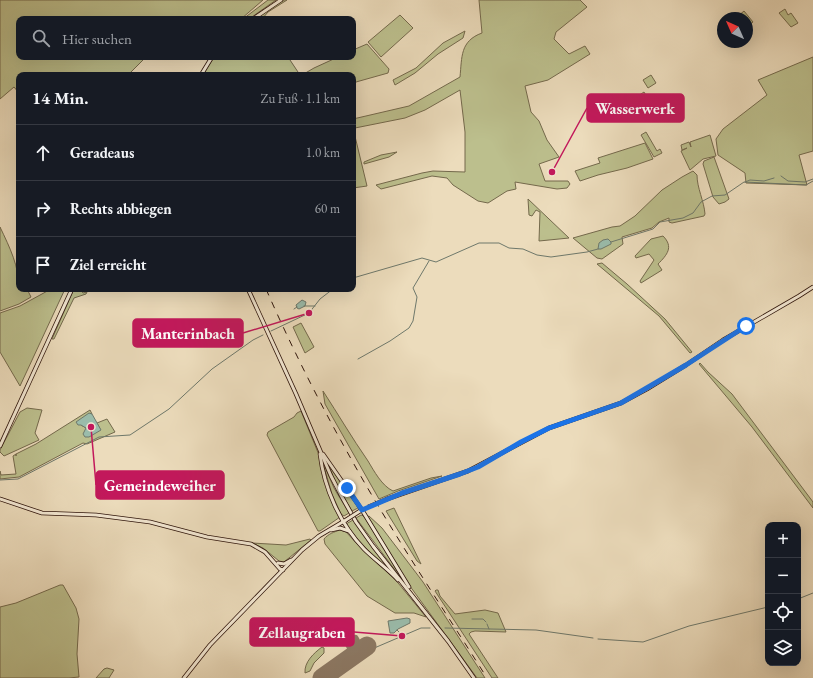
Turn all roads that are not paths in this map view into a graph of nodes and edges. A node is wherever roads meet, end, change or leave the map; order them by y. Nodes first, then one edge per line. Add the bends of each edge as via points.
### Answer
1 (281, 0) edge
2 (257, 16) edge
3 (210, 60) edge
4 (202, 72) edge
5 (813, 287) edge
6 (71, 292) edge
7 (249, 292) edge
8 (0, 446) edge
9 (318, 446) junction
10 (320, 450) junction
11 (0, 499) edge
12 (361, 511) junction
13 (345, 520) junction
14 (328, 531) junction
15 (350, 532) junction
16 (297, 555) junction
17 (279, 565) junction
18 (283, 570) junction
19 (278, 575) junction
20 (410, 592) junction
21 (420, 604) junction
22 (184, 678) edge
23 (474, 678) edge

1 - 2 main road
3 - 4 main road
5 - 12 main road, bridge via 621,403 549,428 468,471 387,499
6 - 8 main road
7 - 9 main road
9 - 10 main road
9 - 12 main road
10 - 13 main road via 330,492
10 - 20 main road via 356,522
11 - 17 main road via 42,513 150,522 207,537 250,544 260,548
12 - 13 main road, bridge
12 - 21 main road
13 - 14 main road
13 - 15 main road
14 - 15 main road via 340,528
14 - 16 main road
15 - 20 main road
16 - 17 main road
16 - 18 main road
17 - 18 main road
17 - 19 main road
18 - 19 main road
19 - 22 main road via 210,645
20 - 21 main road
21 - 23 main road

